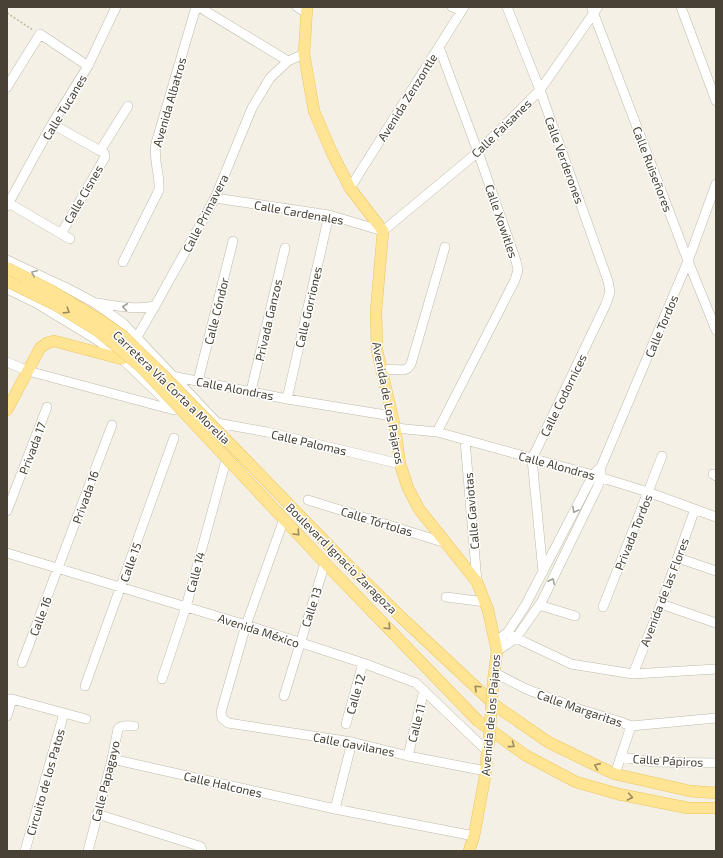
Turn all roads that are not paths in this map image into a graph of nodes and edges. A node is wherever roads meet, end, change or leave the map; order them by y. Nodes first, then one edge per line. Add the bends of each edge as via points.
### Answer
1 (116, 7) edge
2 (198, 7) edge
3 (452, 7) edge
4 (507, 7) edge
5 (681, 7) edge
6 (304, 9) edge
7 (463, 9) edge
8 (594, 9) edge
9 (439, 47) junction
10 (304, 54) junction
11 (288, 61) junction
12 (88, 66) junction
13 (7, 87) edge
14 (540, 90) junction
15 (716, 101) edge
16 (128, 106) dead end
17 (52, 124) junction
18 (478, 152) junction
19 (103, 153) junction
20 (716, 184) edge
21 (350, 188) junction
22 (215, 198) junction
23 (8, 204) edge
24 (329, 215) junction
25 (383, 230) junction
26 (61, 234) junction
27 (70, 239) dead end
28 (233, 241) dead end
29 (445, 247) dead end
30 (284, 248) dead end
31 (7, 260) edge
32 (688, 261) junction
33 (123, 262) dead end
34 (7, 268) edge
35 (7, 281) edge
36 (7, 289) edge
37 (610, 292) joint
38 (95, 303) junction
39 (156, 306) junction
40 (716, 330) edge
41 (137, 337) junction
42 (122, 359) junction
43 (7, 362) edge
44 (381, 369) junction
45 (28, 371) junction
46 (172, 376) junction
47 (198, 381) junction
48 (251, 391) junction
49 (287, 399) junction
50 (47, 407) dead end
51 (7, 410) edge
52 (176, 410) junction
53 (392, 416) junction
54 (217, 423) junction
55 (112, 425) dead end
56 (395, 428) junction
57 (437, 432) junction
58 (174, 438) dead end
59 (465, 440) junction
60 (662, 456) dead end
61 (532, 459) junction
62 (225, 464) junction
63 (400, 464) junction
64 (597, 476) junction
65 (648, 492) junction
66 (283, 498) junction
67 (308, 500) dead end
68 (270, 505) junction
69 (695, 509) junction
70 (7, 511) edge
71 (716, 517) edge
72 (284, 519) junction
73 (446, 543) junction
74 (7, 553) edge
75 (678, 558) junction
76 (325, 563) junction
77 (58, 569) junction
78 (716, 571) edge
79 (543, 572) junction
80 (477, 582) junction
81 (121, 587) junction
82 (446, 597) dead end
83 (485, 602) junction
84 (661, 604) junction
85 (539, 605) junction
86 (186, 607) junction
87 (603, 607) dead end
88 (575, 616) dead end
89 (716, 623) edge
90 (246, 625) junction
91 (508, 632) junction
92 (516, 638) junction
93 (300, 643) junction
94 (496, 647) junction
95 (22, 663) dead end
96 (363, 663) junction
97 (716, 670) edge
98 (633, 674) junction
99 (494, 678) junction
100 (162, 679) dead end
101 (85, 686) dead end
102 (424, 690) junction
103 (284, 696) dead end
104 (10, 699) edge
105 (64, 713) junction
106 (7, 716) edge
107 (716, 718) edge
108 (86, 719) dead end
109 (346, 724) dead end
110 (134, 726) dead end
111 (630, 726) junction
112 (352, 742) junction
113 (488, 747) junction
114 (408, 756) junction
115 (621, 757) junction
116 (112, 759) junction
117 (716, 763) edge
118 (486, 771) junction
119 (615, 774) junction
120 (690, 791) junction
121 (716, 793) edge
122 (688, 808) junction
123 (716, 808) edge
124 (335, 809) junction
125 (97, 814) junction
126 (474, 836) junction
127 (25, 851) edge
128 (88, 851) edge
129 (202, 851) edge
130 (469, 851) edge

1 - 12 street, Calle Tucanes
2 - 11 street
2 - 33 street, Avenida Albatros via 156,143 159,190
3 - 7 street
4 - 14 street, Calle Verderones
5 - 15 street
6 - 10 main road
7 - 9 street, Avenida Zenzontle
8 - 14 street, Calle Faisanes
8 - 32 street, Calle Ruiseñores
9 - 18 street, Calle Xowitles
9 - 21 street, Avenida Zenzontle
10 - 11 street, Calle Primavera
10 - 21 main road via 314,111
11 - 22 street, Calle Primavera via 270,78 252,108
12 - 13 street via 40,34
12 - 17 street, Calle Tucanes
14 - 18 street, Calle Faisanes
14 - 37 street, Calle Verderones
16 - 19 street, Calle Cisnes
17 - 19 street
17 - 23 street, Calle Tucanes
18 - 25 street, Calle Faisanes
18 - 57 street, Calle Xowitles via 518,270
19 - 26 street, Calle Cisnes via 105,157
20 - 32 street, Calle Tordos
21 - 25 main road
22 - 24 street, Calle Cardenales
22 - 39 street, Calle Primavera
23 - 26 street, Calle Cisnes
24 - 25 street, Calle Cardenales
24 - 49 street, Calle Gorriones
25 - 44 main road, Avenida de Los Pajaros via 376,311 377,350
26 - 27 street, Calle Cisnes
28 - 47 street, Calle Cóndor
29 - 44 street via 411,364 404,370
30 - 48 street, Privada Ganzos
38 -> 31 street, Boulevard Ignacio Zaragoza
32 - 40 street, Calle Ruiseñores
32 - 64 street, Calle Tordos
34 - 66 main road, Carretera Vía Corta a Morelia, bridge via 50,290 123,336
35 -> 68 main road, Carretera Vía Corta a Morelia, bridge via 54,304 98,331 140,367
36 - 42 street, Boulevard Ignacio Zaragoza via 36,303 97,340
37 - 61 street, Calle Codornices
39 -> 38 street via 130,308
38 - 41 street, Boulevard Ignacio Zaragoza
39 - 41 street, Calle Primavera
41 - 42 street, Calle Primavera
41 - 46 street, Boulevard Ignacio Zaragoza
42 - 45 main road via 54,341 40,348
42 - 52 street, Boulevard Ignacio Zaragoza
43 - 45 street
44 - 53 main road, Avenida de Los Pajaros
45 - 51 main road
45 - 52 street
46 - 47 street, Calle Alondras
46 - 54 street, Boulevard Ignacio Zaragoza
47 - 48 street, Calle Alondras
48 - 49 street, Calle Alondras
49 - 53 street, Calle Alondras
50 - 70 street, Privada 17
52 - 62 street, Boulevard Ignacio Zaragoza
53 - 56 main road, Avenida de Los Pajaros
54 - 63 street, Calle Palomas via 267,432
54 - 66 street, Boulevard Ignacio Zaragoza via 270,479
55 - 77 street, Privada 16
56 - 57 street, Calle Alondras
56 - 63 main road, Avenida de Los Pajaros
57 - 59 street, Calle Alondras
58 - 81 street, Calle 15
59 - 61 street, Calle Alondras
59 - 80 street, Calle Gaviotas
60 - 65 street, Privada Tordos
61 - 64 street, Calle Alondras
61 - 79 street
62 - 68 street, Boulevard Ignacio Zaragoza via 252,493
62 - 86 street, Calle 14
63 - 73 main road, Avenida de Los Pajaros via 419,509
64 - 65 street, Calle Alondras
64 -> 79 street, Calle Tordos
85 -> 64 street, Calle Tordos via 598,488
65 - 69 street, Calle Alondras
65 - 87 street, Privada Tordos
119 -> 66 main road, Boulevard Ignacio Zaragoza via 548,742 496,706 402,618
67 - 73 street, Calle Tórtolas
68 - 72 main road, Boulevard Ignacio Zaragoza
69 - 71 street, Calle Alondras
69 - 75 street, Avenida de las Flores
72 -> 76 main road, Boulevard Ignacio Zaragoza
72 - 90 street
73 - 80 main road, Avenida de los Pajaros
74 - 77 street, Avenida México
75 - 78 street
75 - 84 street, Avenida de las Flores
76 - 93 street, Calle 13
76 -> 122 main road, Boulevard Ignacio Zaragoza via 478,721 525,755 576,782 618,794
77 - 81 street, Avenida México
77 - 95 street, Calle 16
79 - 91 street, Calle Tordos
80 - 83 main road, Avenida de los Pajaros
81 - 86 street, Avenida México
81 - 101 street, Calle 15
82 - 83 street
83 - 94 main road, Avenida de los Pajaros
84 - 89 street
84 - 98 street, Avenida de las Flores
85 - 88 street
85 - 92 street, Calle Tordos
86 - 90 street, Avenida México
86 - 100 street, Calle 14
90 - 93 street, Avenida México
90 - 112 street, Calle Gavilanes via 221,712 222,718 228,723
91 - 92 street
91 - 94 street, Calle Tordos
92 - 94 street, Calle Tordos
92 - 98 street via 571,664
93 - 96 street, Avenida México
93 - 103 street, Calle 13
94 - 99 main road, Avenida de los Pajaros
96 - 102 street, Avenida México via 416,683
96 - 109 street, Calle 12
97 - 98 street
99 - 111 street, Calle Margaritas
99 - 113 main road, Avenida de los Pajaros, bridge
102 - 113 street, Avenida México
102 - 114 street, Calle 11
104 - 105 street, Circuito de los Patos
104 - 106 street, Circuito de los Patos
105 - 108 street, Circuito de los Patos
105 - 127 street, Circuito de los Patos
107 - 111 street, Calle Margaritas
110 - 116 street, Calle Papagayo via 123,725 118,729
111 - 115 street
112 - 114 street, Calle Gavilanes
112 - 124 street
113 - 118 main road, Avenida de los Pajaros
114 - 118 street, Calle Gavilanes
115 - 117 street, Calle Pápiros via 654,762
115 - 119 street
116 - 124 street, Calle Halcones
116 - 125 street, Calle Papagayo
118 - 126 main road, Avenida de los Pajaros
119 - 120 main road, Boulevard Ignacio Zaragoza
120 - 121 main road, Boulevard Ignacio Zaragoza
120 - 122 main road
122 - 123 main road, Boulevard Ignacio Zaragoza
124 - 126 street, Calle Halcones
125 - 128 street, Calle Papagayo
125 - 129 street via 201,847
126 - 130 main road, Avenida de los Pajaros

